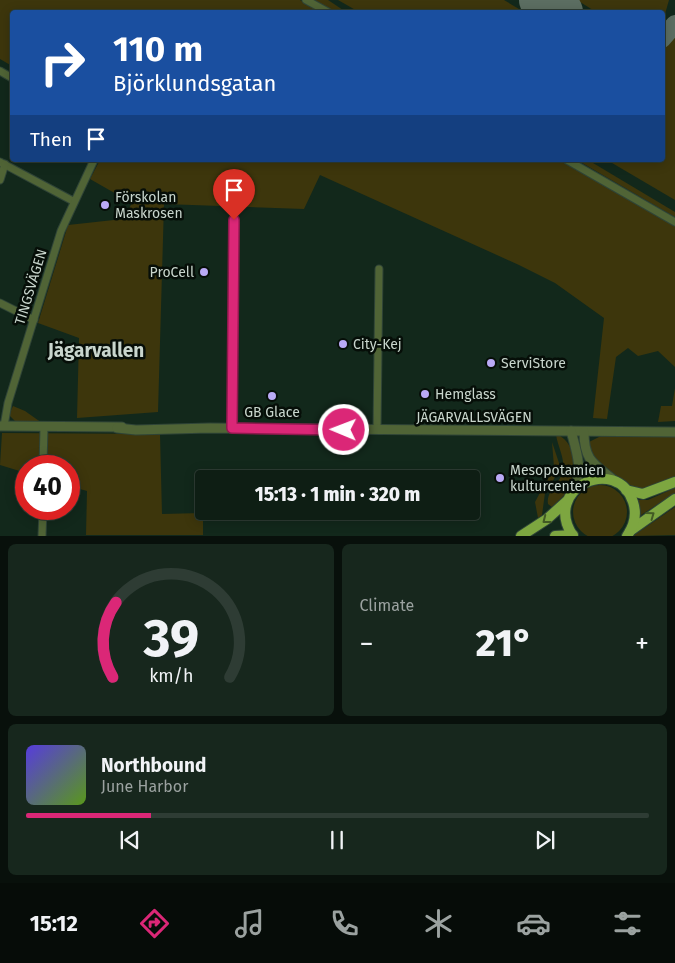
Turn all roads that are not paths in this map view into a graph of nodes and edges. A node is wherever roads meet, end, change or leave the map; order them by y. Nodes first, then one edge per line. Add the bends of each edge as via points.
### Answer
1 (306, 0) edge
2 (324, 10) edge
3 (93, 162) edge
4 (570, 162) edge
5 (2, 163) edge
6 (0, 180) edge
7 (73, 202) junction
8 (234, 220) dead end
9 (675, 222) edge
10 (379, 269) dead end
11 (0, 304) edge
12 (34, 320) junction
13 (2, 426) edge
14 (44, 427) junction
15 (232, 428) junction
16 (377, 430) junction
17 (571, 431) junction
18 (584, 432) junction
19 (675, 432) edge
20 (43, 455) edge
21 (616, 482) junction
22 (675, 482) edge
23 (574, 490) junction
24 (626, 490) junction
25 (675, 499) edge
26 (568, 500) junction
27 (43, 520) edge
28 (628, 534) edge
29 (573, 535) edge
30 (42, 536) edge
31 (521, 536) edge
32 (555, 536) edge

1 - 2 street
3 - 7 street, TINGSVÄGEN
4 - 9 street
5 - 6 street
5 - 7 street
7 - 12 street, TINGSVÄGEN
8 - 15 street
10 - 16 street
11 - 12 street
12 - 13 street, TINGSVÄGEN
13 - 14 street, JÄGARVALLSVÄGEN
14 - 15 street, JÄGARVALLSVÄGEN
14 - 20 street
15 - 16 street, JÄGARVALLSVÄGEN
16 - 17 street, JÄGARVALLSVÄGEN
17 - 18 street, JÄGARVALLSVÄGEN
17 - 23 street via 580,467
18 - 19 street, JÄGARVALLSVÄGEN
18 - 21 street via 587,456
21 - 23 main road via 591,480
21 - 24 main road
22 - 24 main road via 644,494
23 - 26 main road
24 - 28 main road via 635,510
28 -> 25 main road
26 - 29 main road via 566,522
26 -> 31 main road
27 - 30 street
29 - 32 main road

